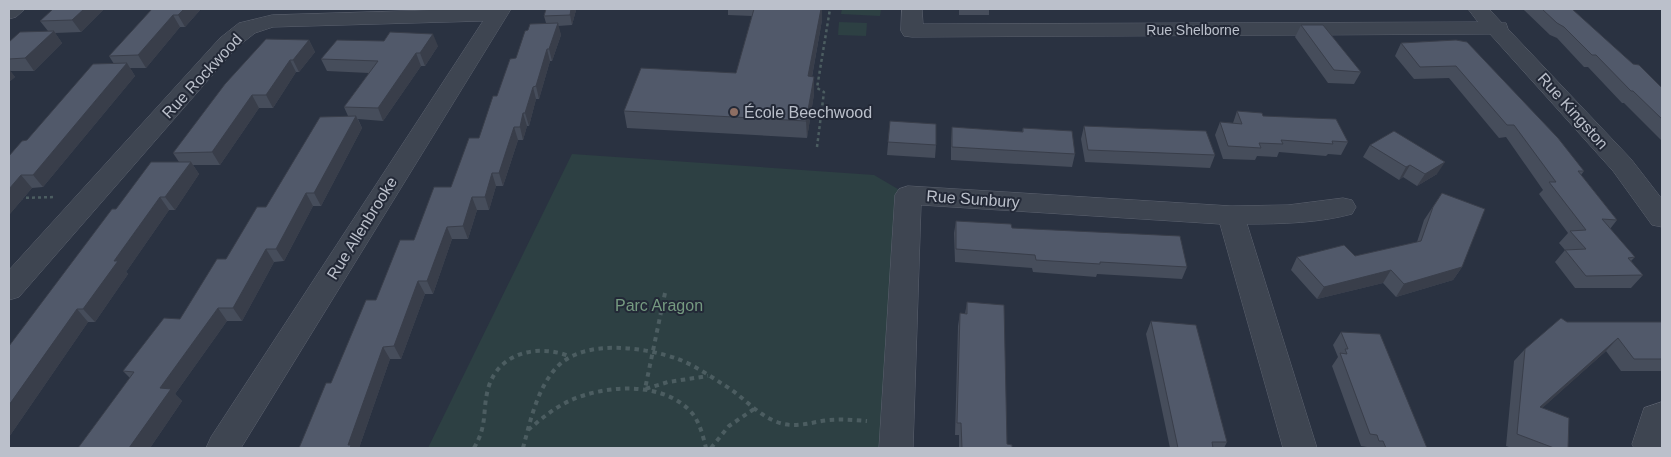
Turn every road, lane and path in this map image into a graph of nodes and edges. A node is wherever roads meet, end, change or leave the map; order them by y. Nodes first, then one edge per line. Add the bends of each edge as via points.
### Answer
1 (15, 9) edge
2 (830, 9) edge
3 (912, 9) edge
4 (1478, 9) edge
5 (500, 11) edge
6 (9, 13) edge
7 (1498, 28) junction
8 (817, 147) dead end
9 (92, 196) junction
10 (18, 198) dead end
11 (1343, 207) dead end
12 (1231, 215) junction
13 (1662, 218) edge
14 (9, 289) edge
15 (665, 293) dead end
16 (651, 353) junction
17 (569, 356) junction
18 (708, 376) junction
19 (645, 389) junction
20 (754, 409) junction
21 (1662, 416) edge
22 (528, 430) junction
23 (897, 436) edge
24 (223, 448) edge
25 (474, 448) edge
26 (523, 448) edge
27 (706, 448) edge
28 (711, 448) edge
29 (1300, 448) edge
30 (1652, 448) edge

1 - 6 street
2 - 8 path via 816,88 824,92
3 - 7 street, Rue Shelborne via 912,31
4 - 7 street, Rue Kingston
5 - 9 street, Rue Rockwood via 272,21 247,28 228,43
5 - 24 street, Rue Allenbrooke
7 - 13 street, Rue Kingston via 1622,165
9 - 10 path
9 - 14 street, Rue Rockwood
11 - 12 street, Rue Sunbury via 1288,214
12 - 23 street, Rue Sunbury via 908,195
12 - 29 street
15 - 16 path
16 - 17 path via 606,347 586,349
16 - 18 path via 675,358
16 - 19 path
17 - 22 path via 545,381
17 - 25 path via 558,350 536,349 515,355 499,369 488,386 485,421
18 - 19 path
18 - 20 path via 734,391
19 - 22 path via 594,393 571,400 550,411
19 - 27 path via 670,396 691,410
20 - 23 path via 777,422 803,426 830,420 864,420
20 - 28 path via 729,426
21 - 30 street via 1656,418 1649,444
22 - 26 path

